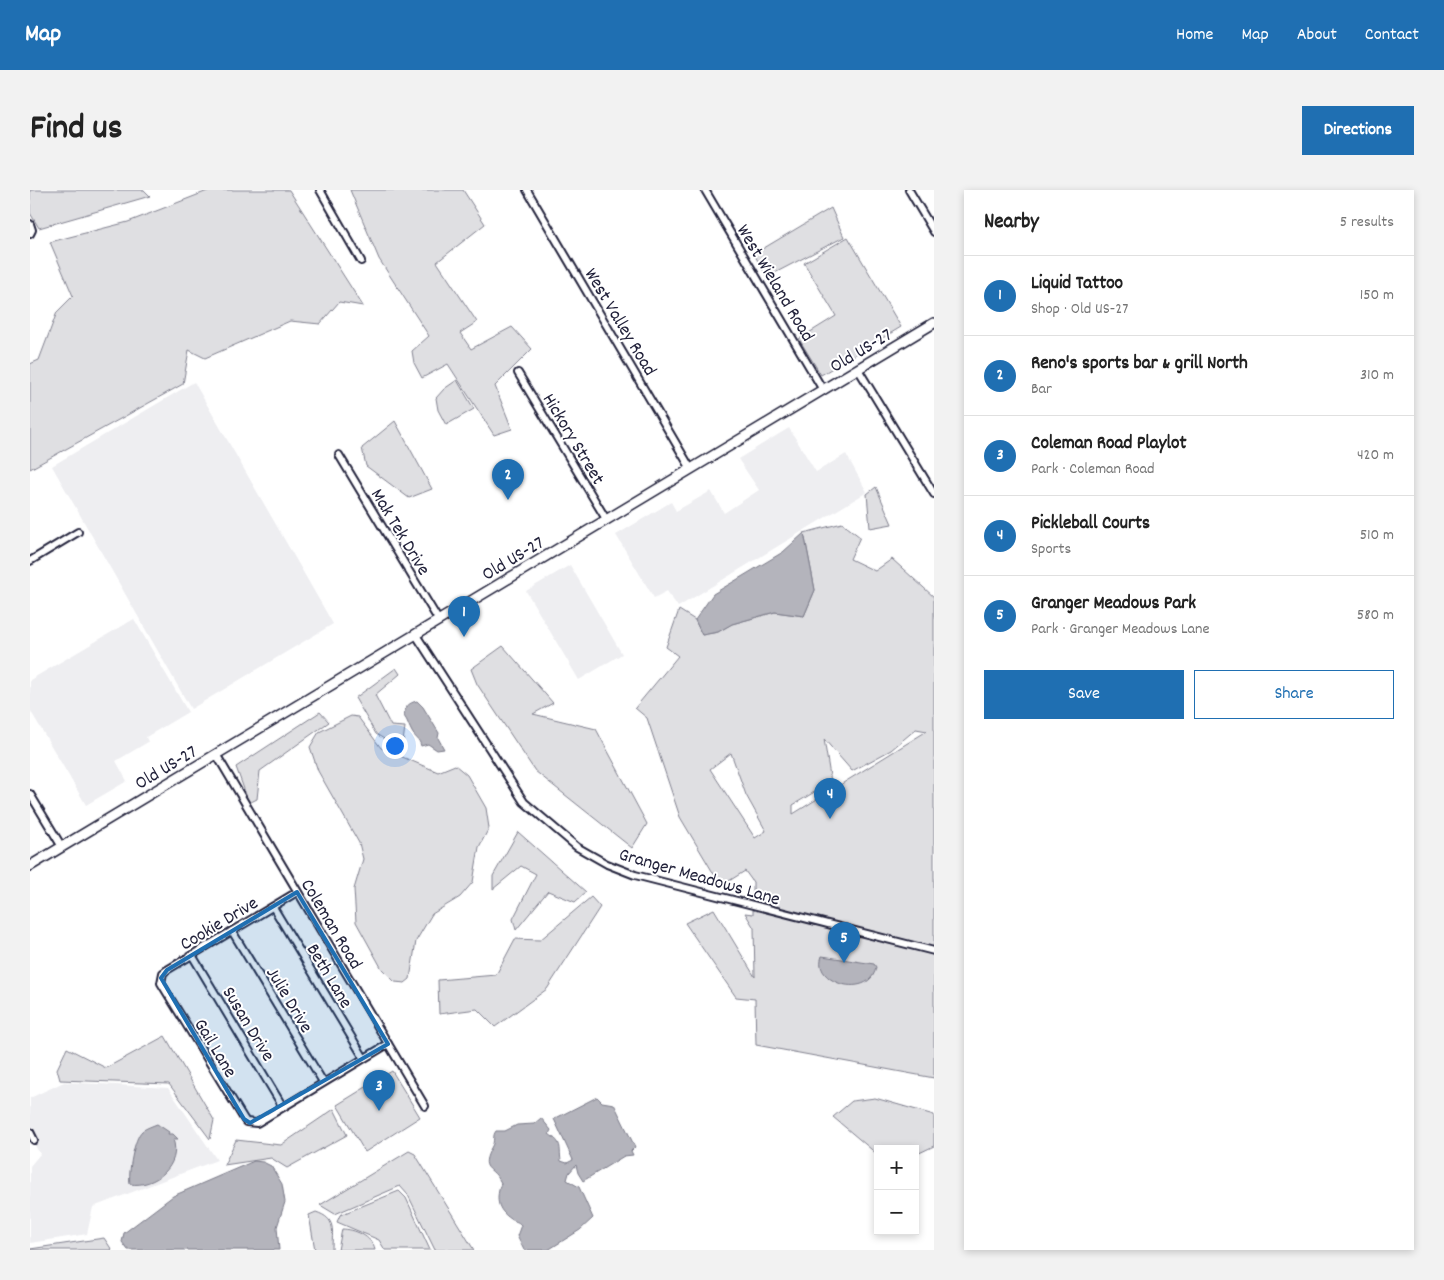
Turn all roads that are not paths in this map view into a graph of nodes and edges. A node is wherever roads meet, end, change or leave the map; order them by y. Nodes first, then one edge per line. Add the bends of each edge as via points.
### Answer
1 (320, 190) edge
2 (527, 190) edge
3 (704, 190) edge
4 (909, 190) edge
5 (30, 224) edge
6 (934, 232) edge
7 (31, 233) edge
8 (360, 261) dead end
9 (934, 323) edge
10 (858, 369) junction
11 (518, 373) dead end
12 (823, 390) junction
13 (339, 455) dead end
14 (691, 468) junction
15 (934, 494) edge
16 (606, 519) junction
17 (78, 532) dead end
18 (30, 561) edge
19 (439, 621) junction
20 (416, 634) junction
21 (216, 754) junction
22 (30, 794) edge
23 (62, 847) junction
24 (30, 866) edge
25 (296, 892) junction
26 (273, 906) junction
27 (232, 931) junction
28 (934, 951) edge
29 (192, 955) junction
30 (161, 983) joint
31 (388, 1044) junction
32 (364, 1058) junction
33 (323, 1082) junction
34 (425, 1106) dead end
35 (282, 1107) junction
36 (30, 1132) edge
37 (34, 1140) dead end

1 - 8 street
2 - 14 street, West Valley Road
3 - 12 street, West Wieland Road
4 - 6 street
5 - 7 street
9 - 10 main road, Old US-27
10 - 12 main road, Old US-27
10 - 15 street
11 - 16 street, Hickory Street
12 - 14 main road, Old US-27
13 - 19 street, Mak Tek Drive
14 - 16 main road, Old US-27
16 - 19 main road, Old US-27
17 - 18 street
19 - 20 main road, Old US-27
20 - 21 main road, Old US-27
20 - 28 street, Granger Meadows Lane via 524,802 577,847 635,875
21 - 23 main road, Old US-27
21 - 25 street, Coleman Road
22 - 23 street
23 - 24 main road, Old US-27
25 - 26 street, Cookie Drive
25 - 31 street, Coleman Road
26 - 27 street, Cookie Drive
26 - 32 street, Beth Lane
27 - 29 street, Cookie Drive
27 - 33 street, Julie Drive
29 - 30 street, Cookie Drive via 163,973
29 - 35 street, Susan Drive
30 - 35 street, Gail Lane via 244,1119 257,1123
31 - 32 street
31 - 34 street, Coleman Road
32 - 33 street
33 - 35 street
36 - 37 street

